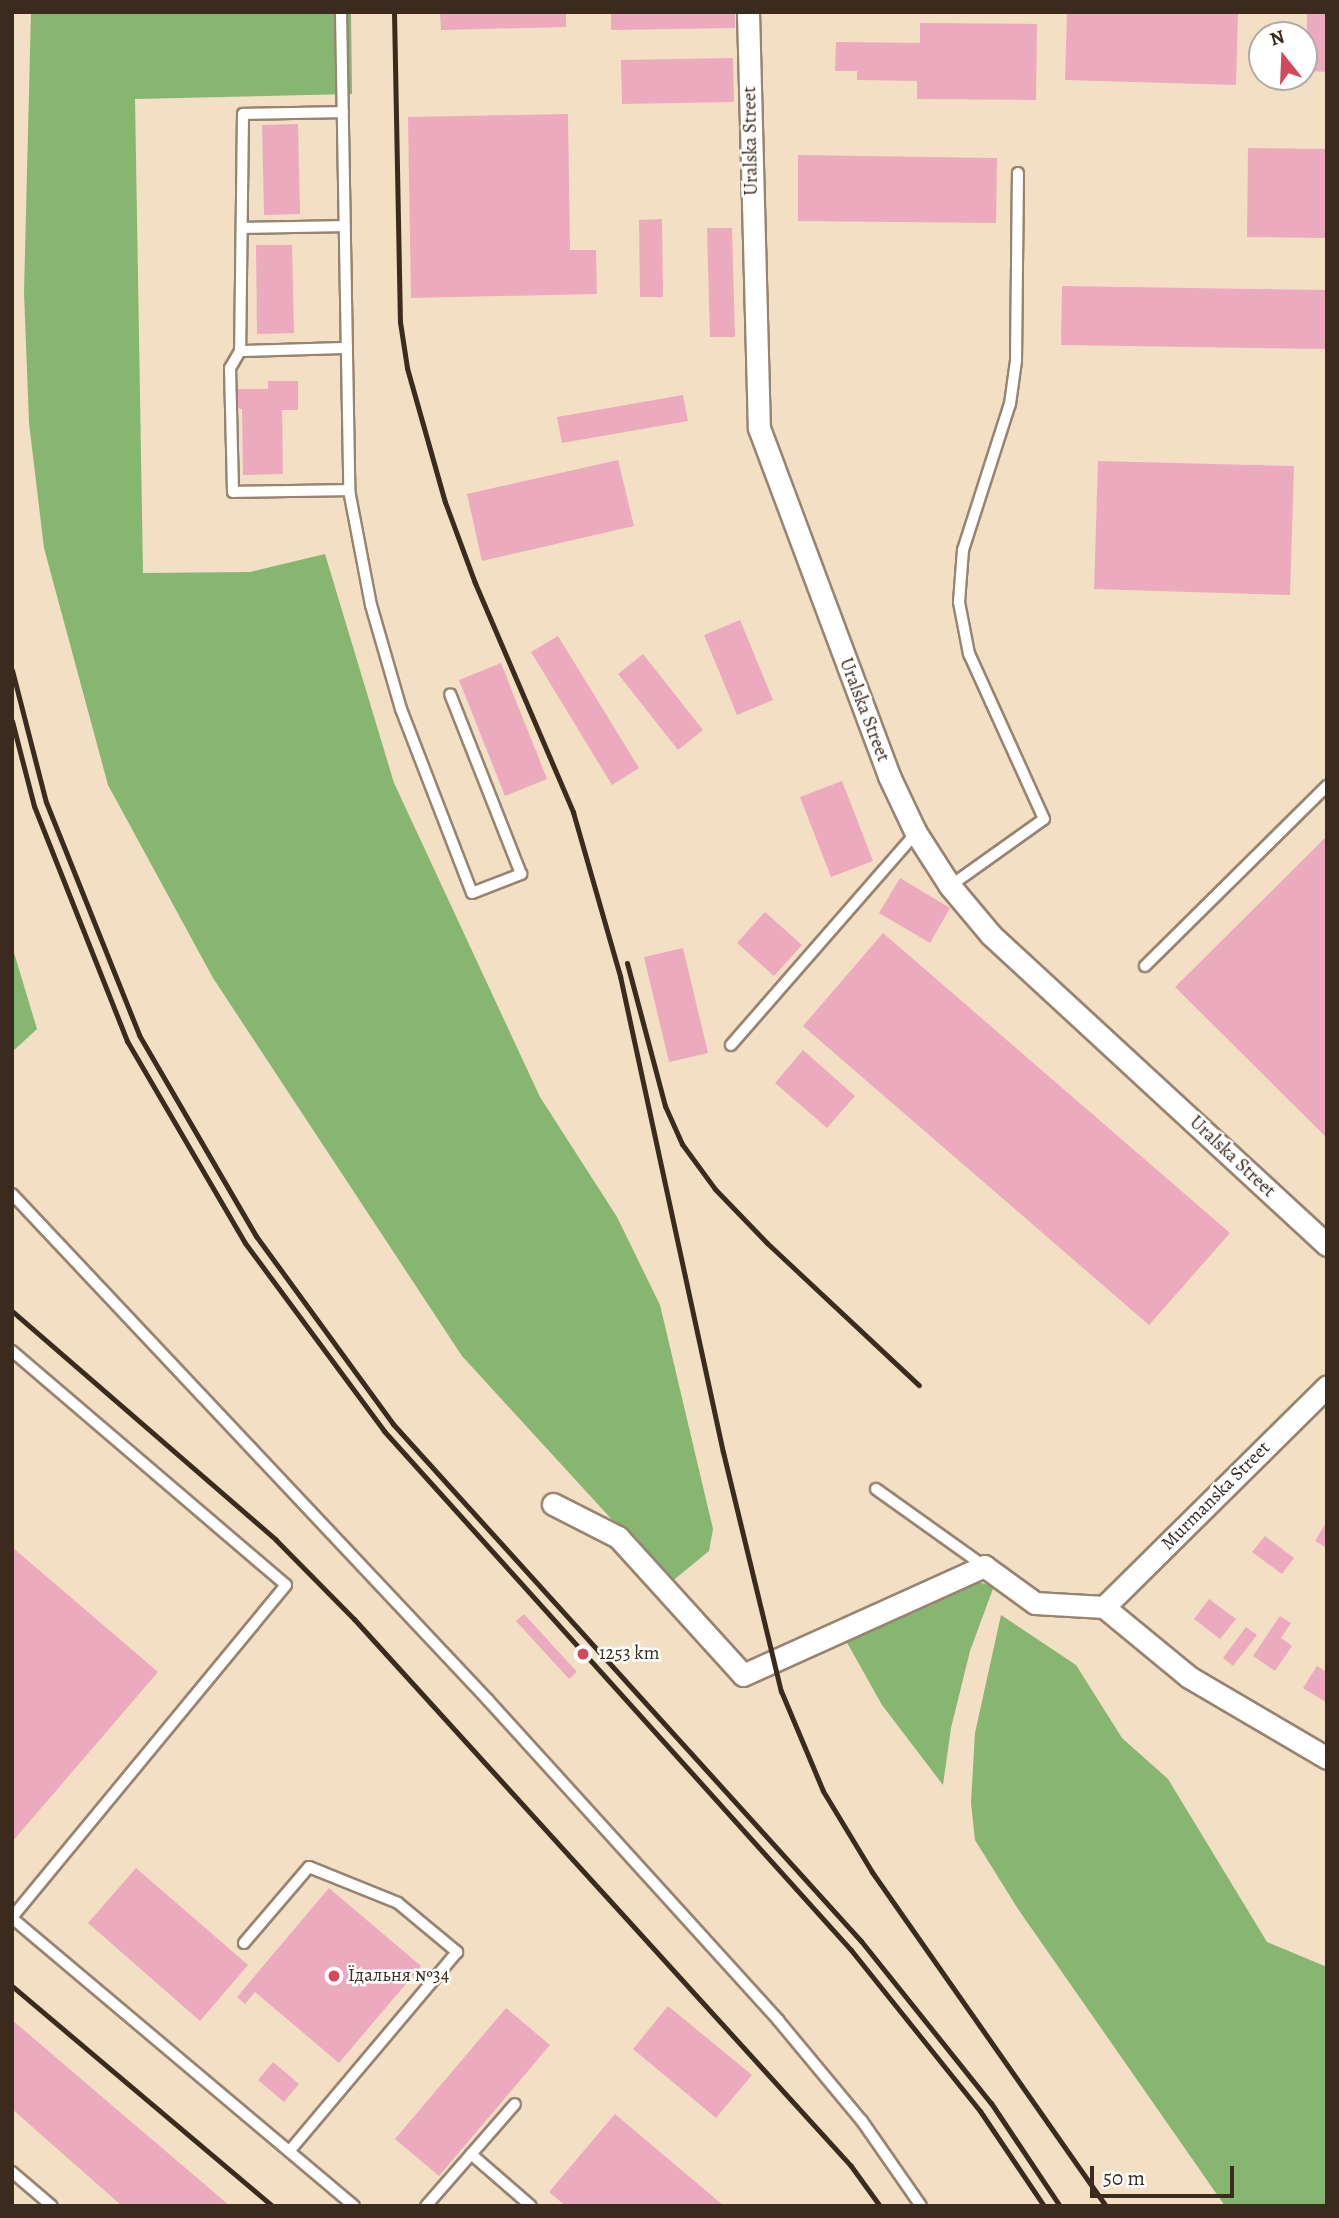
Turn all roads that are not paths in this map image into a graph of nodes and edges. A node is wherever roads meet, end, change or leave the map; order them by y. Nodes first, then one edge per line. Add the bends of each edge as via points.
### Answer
1 (341, 12) edge
2 (748, 12) edge
3 (343, 112) junction
4 (1018, 173) dead end
5 (344, 226) junction
6 (244, 228) junction
7 (346, 348) junction
8 (240, 351) junction
9 (349, 490) junction
10 (450, 694) dead end
11 (1327, 786) edge
12 (916, 833) junction
13 (950, 886) junction
14 (1145, 967) dead end
15 (731, 1045) dead end
16 (12, 1194) edge
17 (1327, 1245) edge
18 (12, 1351) edge
19 (1327, 1386) edge
20 (876, 1489) dead end
21 (553, 1504) dead end
22 (984, 1566) junction
23 (1104, 1607) junction
24 (1327, 1758) edge
25 (12, 1917) edge
26 (244, 1943) dead end
27 (515, 2104) dead end
28 (290, 2150) junction
29 (471, 2154) junction
30 (12, 2172) edge
31 (51, 2206) edge
32 (354, 2206) edge
33 (426, 2206) edge
34 (531, 2206) edge
35 (921, 2206) edge

1 - 3 lane
2 - 12 street, Uralska Street via 759,428 889,776
3 - 5 lane
3 - 6 lane via 243,114
4 - 13 lane via 1010,404 963,550 959,602 969,654 1044,819
5 - 6 lane
5 - 7 lane
6 - 8 lane via 238,240
7 - 8 lane
7 - 9 lane
8 - 9 lane via 230,368 233,492
9 - 10 lane via 371,605 401,709 472,893 521,874
11 - 14 lane
12 - 13 street, Uralska Street
12 - 15 lane
13 - 17 street, Uralska Street via 990,935
16 - 35 lane via 488,1700 778,2020 862,2121
18 - 25 lane via 286,1585
19 - 23 street, Murmanska Street
20 - 22 lane
21 - 22 street via 618,1537 743,1675
22 - 23 street via 1035,1603
23 - 24 street via 1189,1677
25 - 28 lane
26 - 28 lane via 309,1867 398,1903 457,1952
27 - 29 lane
28 - 32 lane
29 - 33 lane
29 - 34 lane
30 - 31 lane

